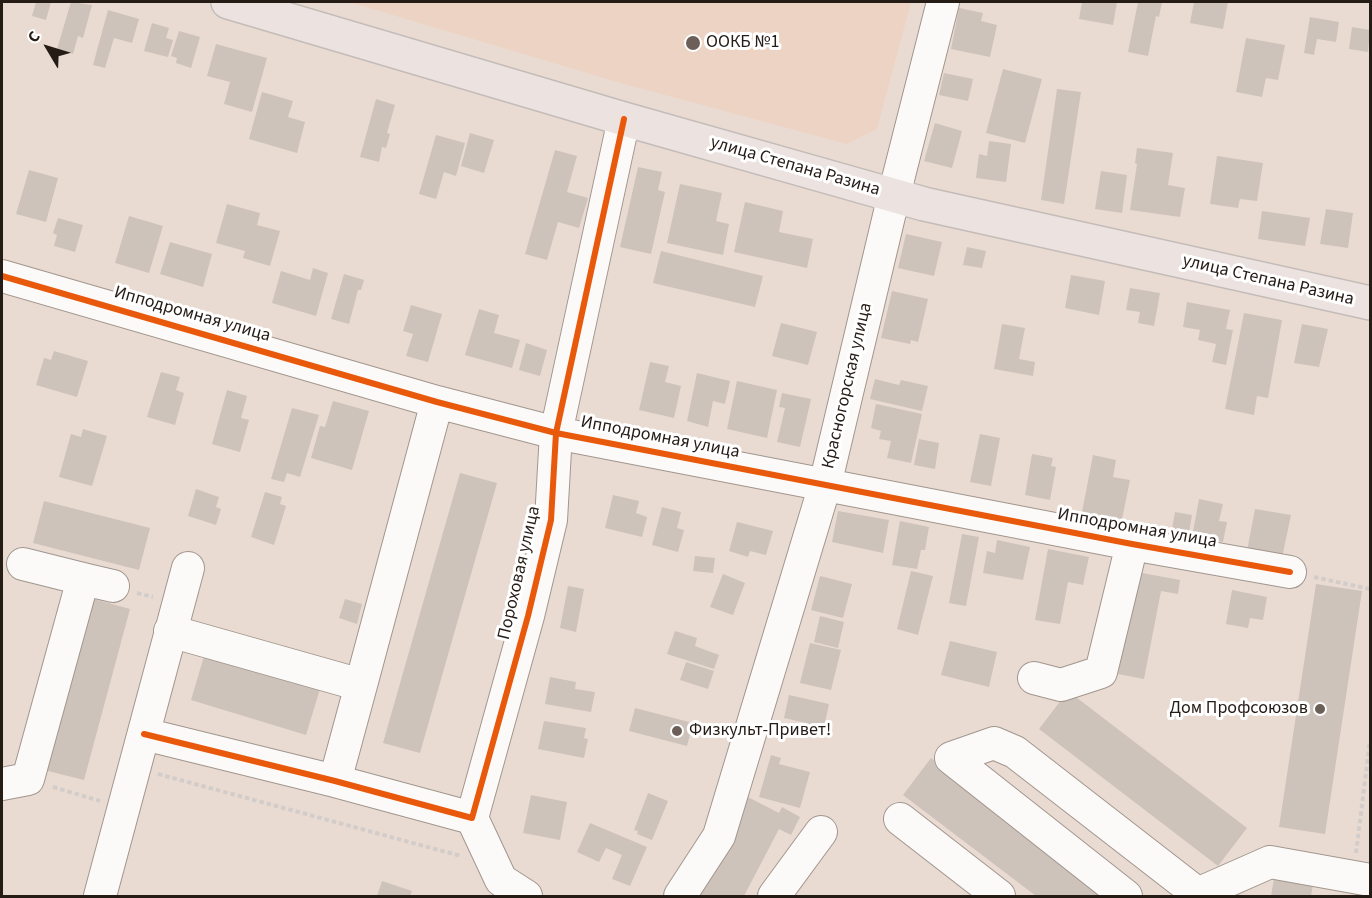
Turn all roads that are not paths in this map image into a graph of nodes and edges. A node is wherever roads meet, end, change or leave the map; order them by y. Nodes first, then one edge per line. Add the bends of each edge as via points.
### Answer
1 (228, 2) edge
2 (943, 2) edge
3 (624, 119) junction
4 (894, 195) junction
5 (2, 276) edge
6 (1371, 303) edge
7 (437, 402) junction
8 (556, 433) junction
9 (825, 485) junction
10 (1132, 544) junction
11 (23, 564) dead end
12 (188, 568) dead end
13 (1290, 572) road end
14 (174, 618) junction
15 (1034, 678) dead end
16 (361, 685) junction
17 (144, 734) junction
18 (335, 781) junction
19 (14, 782) edge
20 (472, 818) junction
21 (900, 819) dead end
22 (821, 832) dead end
23 (1362, 878) edge
24 (1195, 895) edge
25 (100, 897) edge
26 (526, 897) edge
27 (680, 897) edge
28 (774, 897) edge
29 (999, 897) edge
30 (1126, 897) edge

1 - 3 main road, улица Степана Разина
2 - 4 street, Красногорская улица
3 - 4 main road, улица Степана Разина
3 - 8 street, Пороховая улица
4 - 6 main road, улица Степана Разина
4 - 9 street, Красногорская улица
5 - 7 street, Ипподромная улица
7 - 8 street, Ипподромная улица
7 - 16 street
8 - 9 street, Ипподромная улица
8 - 20 street, Пороховая улица via 551,520
9 - 10 street, Ипподромная улица
9 - 27 street, Красногорская улица via 719,836
10 - 13 street, Ипподромная улица
10 - 15 street via 1101,672 1061,685
11 - 19 street via 98,583
12 - 14 street
14 - 16 street
14 - 17 street
16 - 18 street
17 - 18 street
17 - 25 street
18 - 20 street
20 - 26 street via 501,880
21 - 29 street
22 - 28 street
23 - 24 street via 1270,862
24 - 30 street via 1016,752 994,743 951,758

